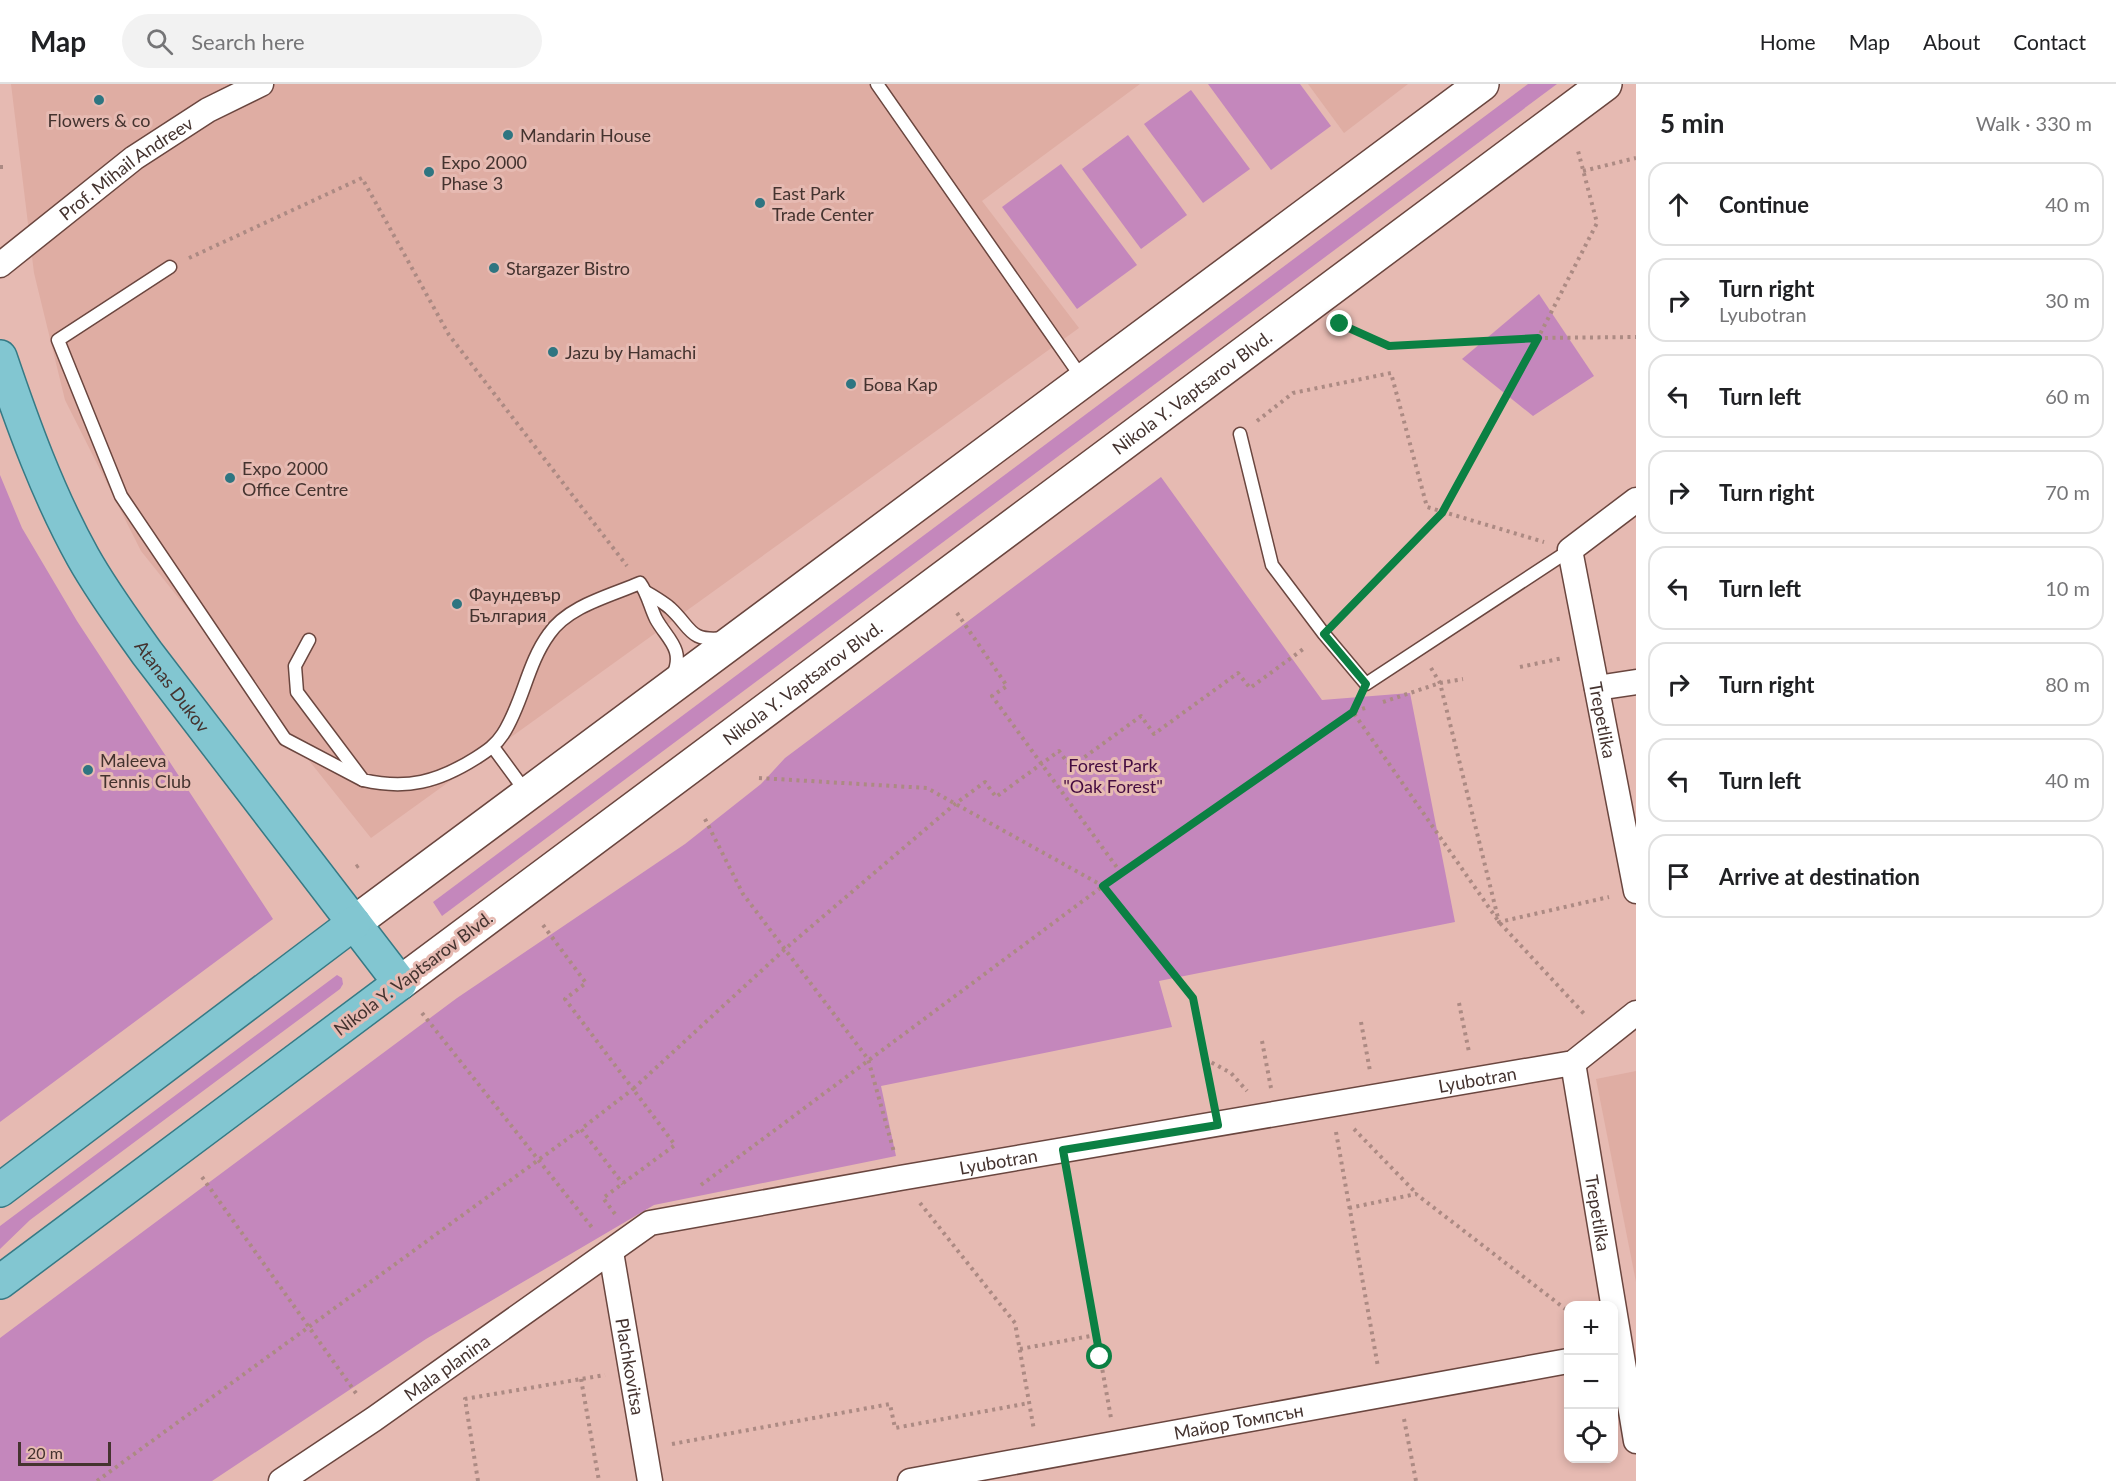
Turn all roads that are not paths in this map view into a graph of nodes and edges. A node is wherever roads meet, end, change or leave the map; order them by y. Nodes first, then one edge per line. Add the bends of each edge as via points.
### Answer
1 (261, 84) edge
2 (877, 84) edge
3 (1482, 84) edge
4 (1605, 84) edge
5 (0, 265) edge
6 (170, 267) road end
7 (0, 357) edge
8 (1084, 380) junction
9 (1240, 434) road end
10 (1636, 500) edge
11 (1570, 550) junction
12 (643, 588) junction
13 (749, 630) junction
14 (309, 640) dead end
15 (1636, 682) edge
16 (1597, 688) junction
17 (657, 698) junction
18 (494, 747) junction
19 (363, 780) junction
20 (527, 794) junction
21 (1636, 891) edge
22 (354, 922) junction
23 (400, 983) junction
24 (1636, 1013) edge
25 (1573, 1063) junction
26 (0, 1190) edge
27 (611, 1252) junction
28 (0, 1282) edge
29 (1624, 1351) edge
30 (1564, 1362) edge
31 (1636, 1441) edge
32 (281, 1481) edge
33 (650, 1481) edge
34 (910, 1481) edge

1 - 5 street, Prof. Mihail Andreev via 208,110 134,158
2 - 8 lane
3 - 8 main road
4 - 23 main road, Nikola Y. Vaptsarov Blvd.
6 - 19 lane via 58,340 121,496 285,739
7 - 22 main road, Atanas Dukov via 65,522 90,568 147,653
8 - 13 main road
9 - 11 lane via 1272,565 1366,684
10 - 11 street
11 - 16 street, Trepetlika
12 - 13 lane via 670,608 698,637 726,638
12 - 17 lane via 677,653 675,673
12 - 18 lane via 585,606 549,633
13 - 17 main road
14 - 19 lane via 295,666 297,692
15 - 16 street
16 - 21 street, Trepetlika
17 - 20 main road
18 - 19 lane via 444,776 411,785
18 - 20 lane
20 - 22 main road
22 - 23 main road, Atanas Dukov
22 - 26 main road
23 - 28 main road, Nikola Y. Vaptsarov Blvd.
24 - 25 street
25 - 27 street, Lyubotran via 650,1223
25 - 29 street, Trepetlika
27 - 32 street, Mala planina
27 - 33 street, Plachkovitsa
29 - 31 street, Trepetlika
30 - 34 street, Майор Томпсън

